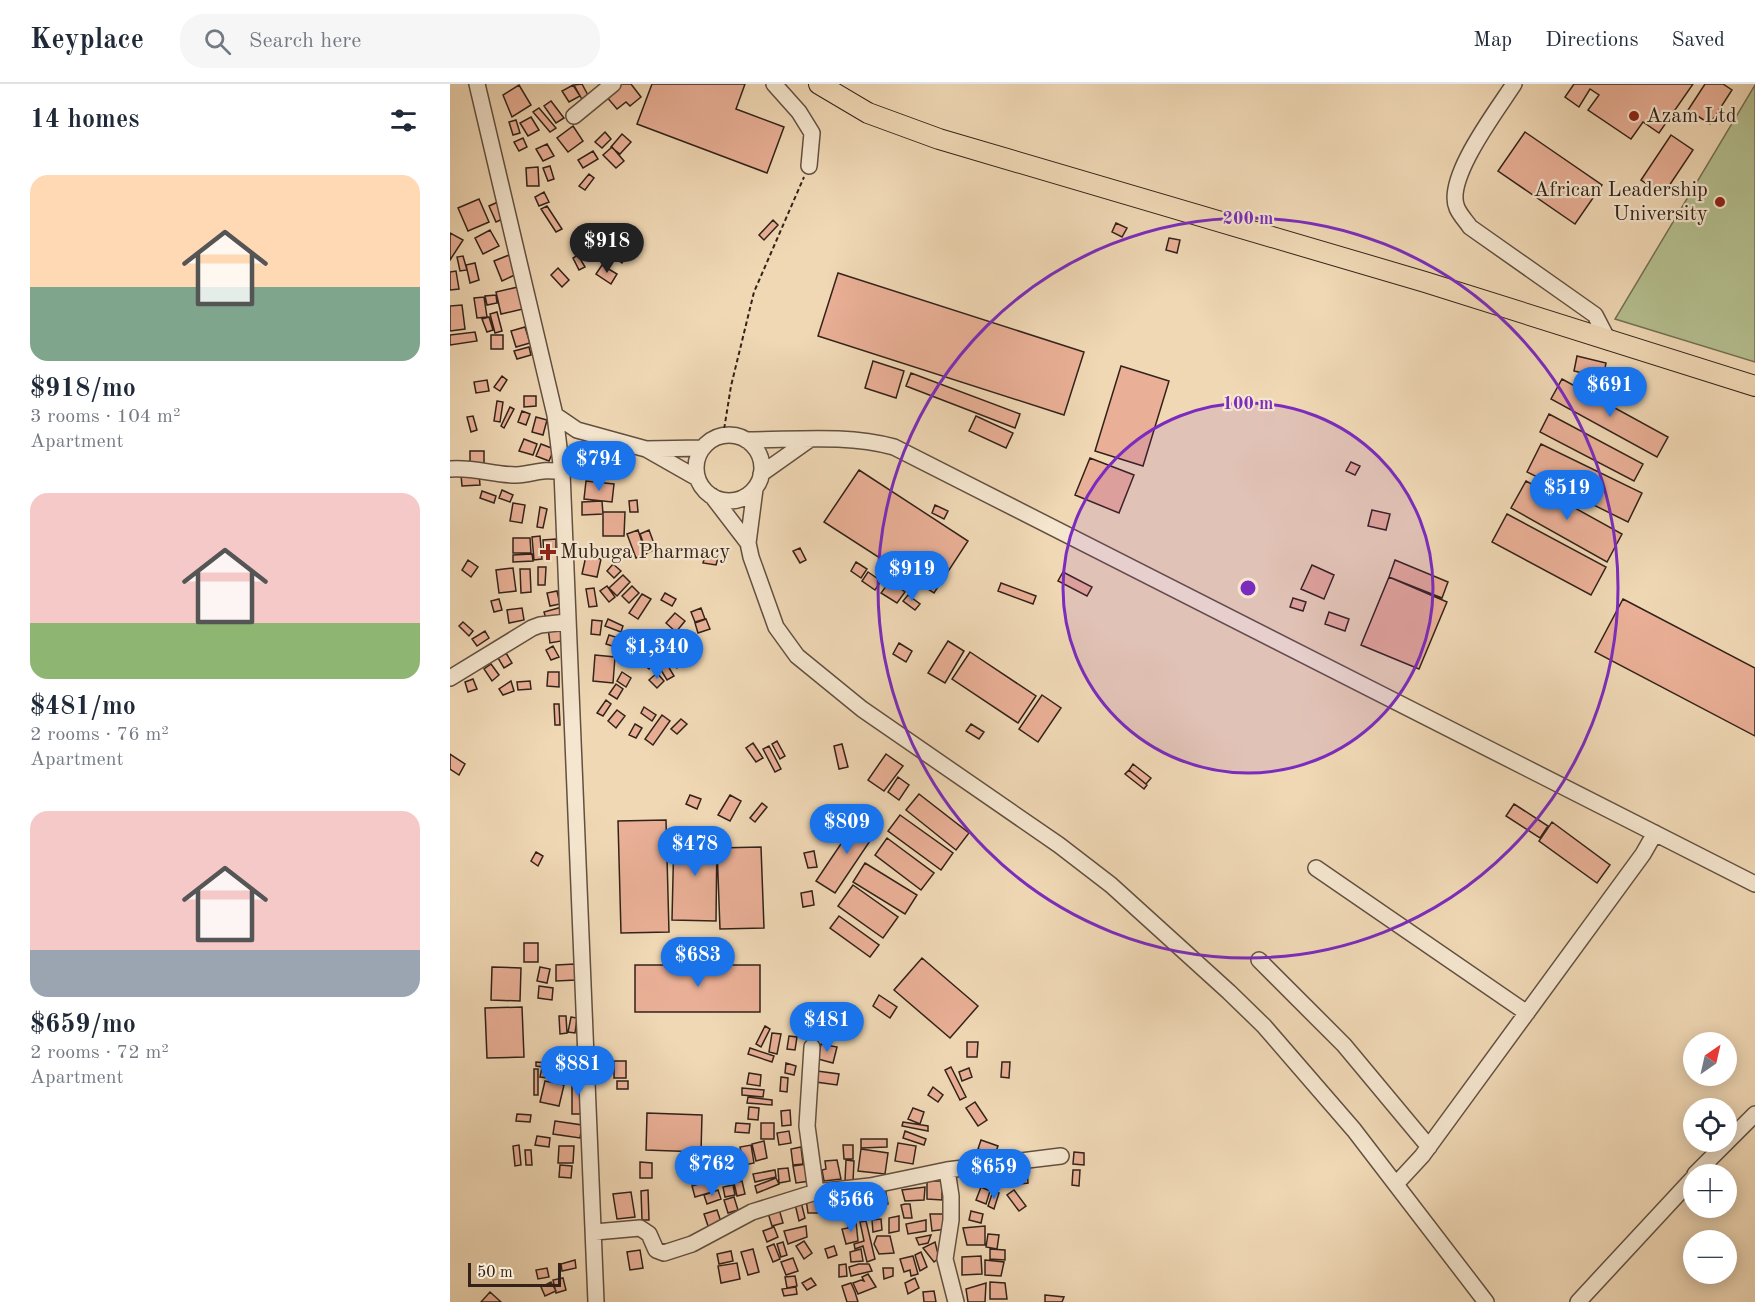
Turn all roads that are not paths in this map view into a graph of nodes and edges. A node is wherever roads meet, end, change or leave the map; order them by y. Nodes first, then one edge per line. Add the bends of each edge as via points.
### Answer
1 (477, 84) edge
2 (614, 84) edge
3 (774, 84) edge
4 (819, 84) edge
5 (1514, 84) edge
6 (574, 116) dead end
7 (809, 166) road end
8 (1609, 342) junction
9 (1755, 386) edge
10 (555, 416) junction
11 (746, 440) junction
12 (809, 440) junction
13 (703, 448) junction
14 (646, 449) junction
15 (450, 469) edge
16 (562, 472) junction
17 (697, 478) junction
18 (758, 481) junction
19 (712, 496) junction
20 (748, 543) junction
21 (567, 622) junction
22 (450, 678) edge
23 (1655, 833) junction
24 (1316, 868) dead end
25 (1755, 884) edge
26 (1259, 960) dead end
27 (1527, 1013) junction
28 (812, 1047) dead end
29 (1755, 1114) edge
30 (1429, 1147) junction
31 (1061, 1156) dead end
32 (1706, 1164) edge
33 (947, 1170) junction
34 (1397, 1183) junction
35 (1683, 1188) edge
36 (816, 1192) junction
37 (595, 1232) junction
38 (596, 1302) edge
39 (956, 1302) edge
40 (1486, 1302) edge
41 (1578, 1302) edge

1 - 10 street
2 - 6 street
3 - 7 street via 812,133
4 - 8 main road via 868,113 939,139 1425,282
5 - 8 street via 1472,149 1455,186 1456,207 1470,227 1595,315
8 - 9 main road
10 - 14 street via 577,430
10 - 16 street
11 - 12 street
11 - 13 street via 723,436
11 - 18 street via 760,458
12 - 18 street
12 - 23 street via 870,440 894,447
13 - 14 street
13 - 17 street via 696,462
14 - 17 street
15 - 16 street via 469,467 514,475 540,469
16 - 21 street
17 - 19 street
18 - 19 street via 735,501
18 - 20 street
19 - 20 street
20 - 34 street via 776,627 797,656 862,709 1111,885 1264,1026
21 - 22 street via 532,628
21 - 37 street
23 - 25 street
23 - 27 street
24 - 27 street
26 - 30 street via 1344,1045
27 - 30 street
28 - 36 street via 807,1126
29 - 32 street
30 - 34 street
31 - 33 street
33 - 36 street via 870,1186
33 - 39 street via 951,1220 945,1259
34 - 40 street
35 - 41 street
36 - 37 street via 752,1212 706,1238 664,1253 656,1250 650,1234 639,1228
37 - 38 street

